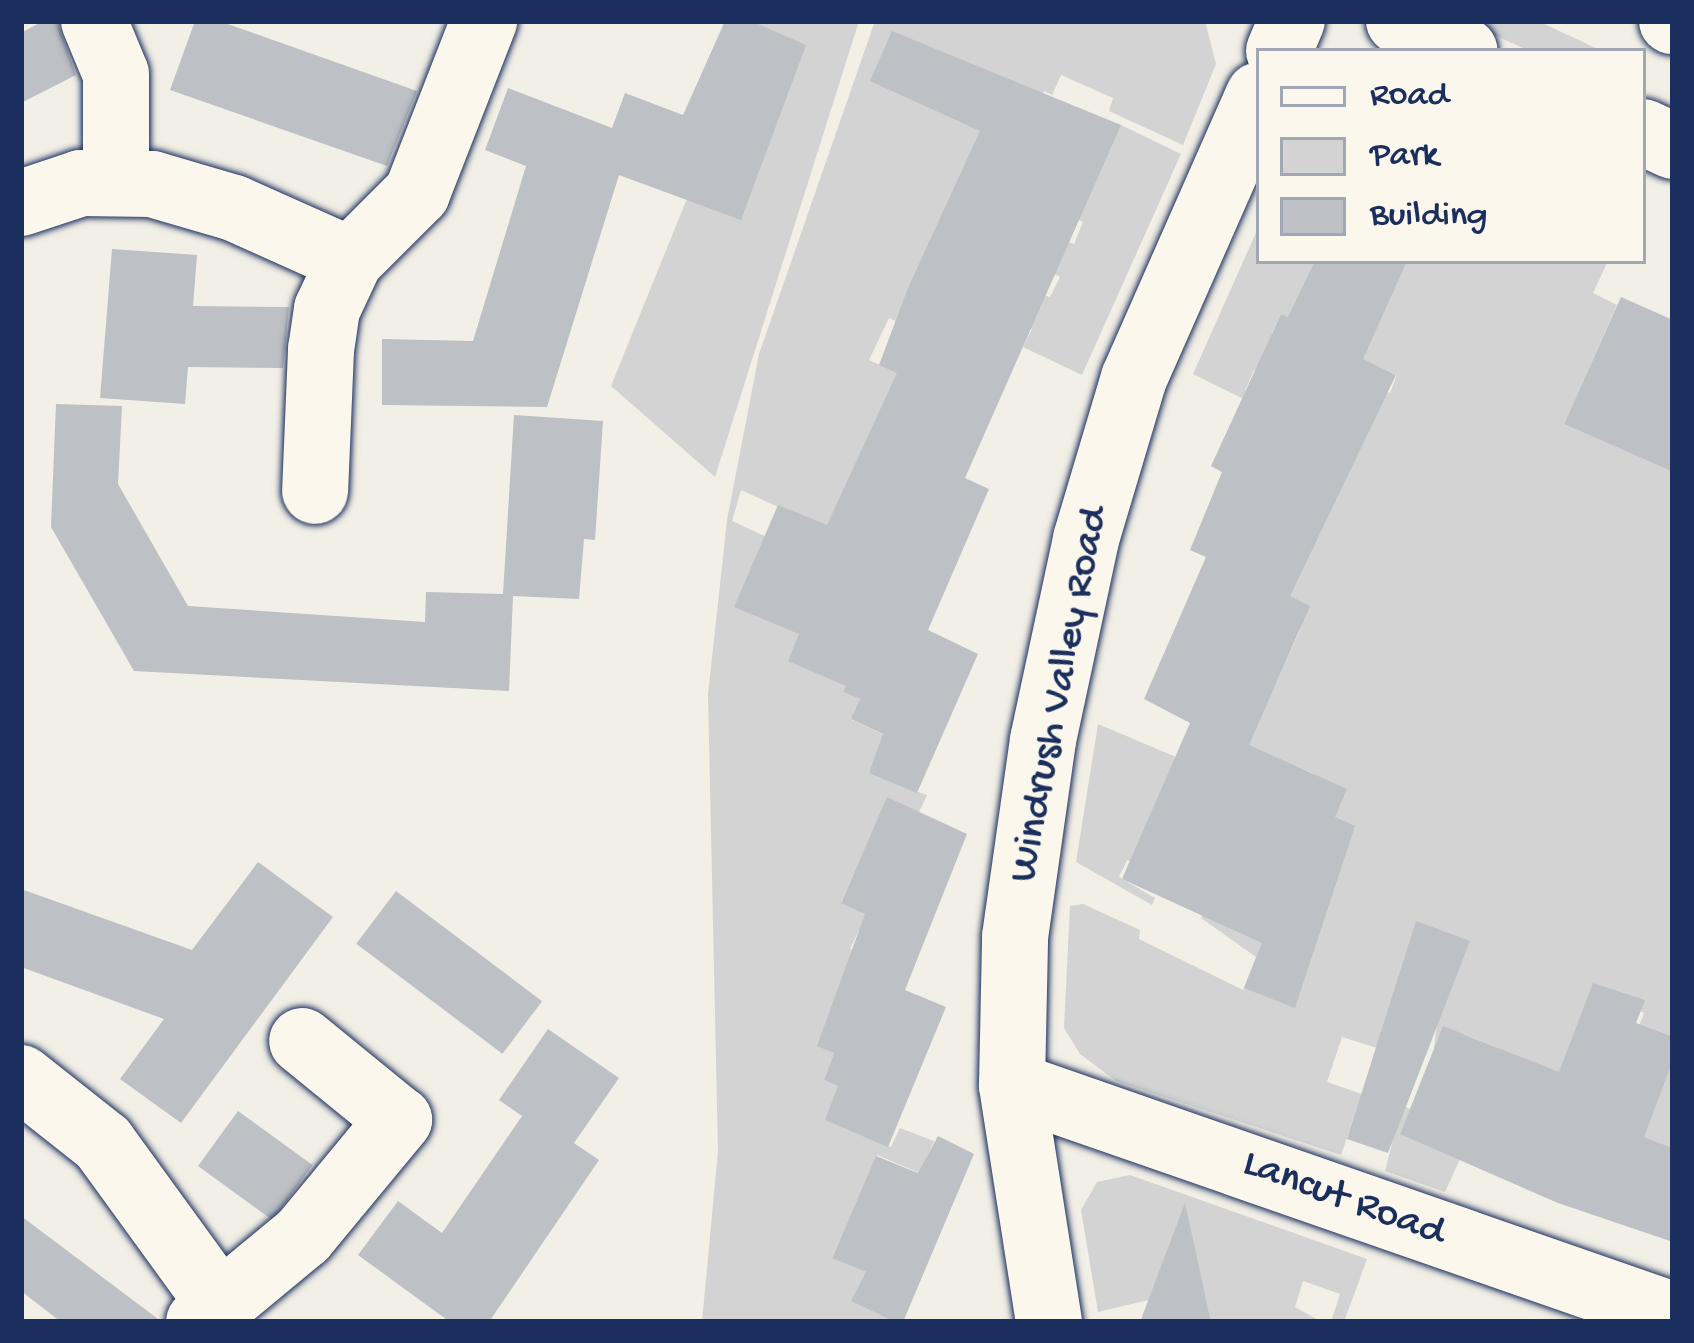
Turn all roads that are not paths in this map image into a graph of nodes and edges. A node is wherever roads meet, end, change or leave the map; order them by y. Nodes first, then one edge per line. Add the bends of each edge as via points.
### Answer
1 (94, 21) edge
2 (484, 21) edge
3 (1399, 21) edge
4 (1458, 48) edge
5 (1256, 102) edge
6 (116, 182) junction
7 (21, 203) edge
8 (350, 260) junction
9 (315, 491) dead end
10 (302, 1041) dead end
11 (21, 1078) edge
12 (1012, 1085) junction
13 (209, 1313) edge
14 (1673, 1315) edge
15 (1049, 1322) edge

1 - 6 street via 116,74
2 - 8 street via 417,194
3 - 4 street
5 - 12 street, Windrush Valley Road via 1134,378 1086,539 1043,740 1015,938
6 - 7 street via 81,183
6 - 8 street via 211,200
8 - 9 street via 327,309
10 - 13 street via 399,1120 303,1236
11 - 13 street via 103,1143
12 - 14 street, Lancut Road
12 - 15 street, Windrush Valley Road

